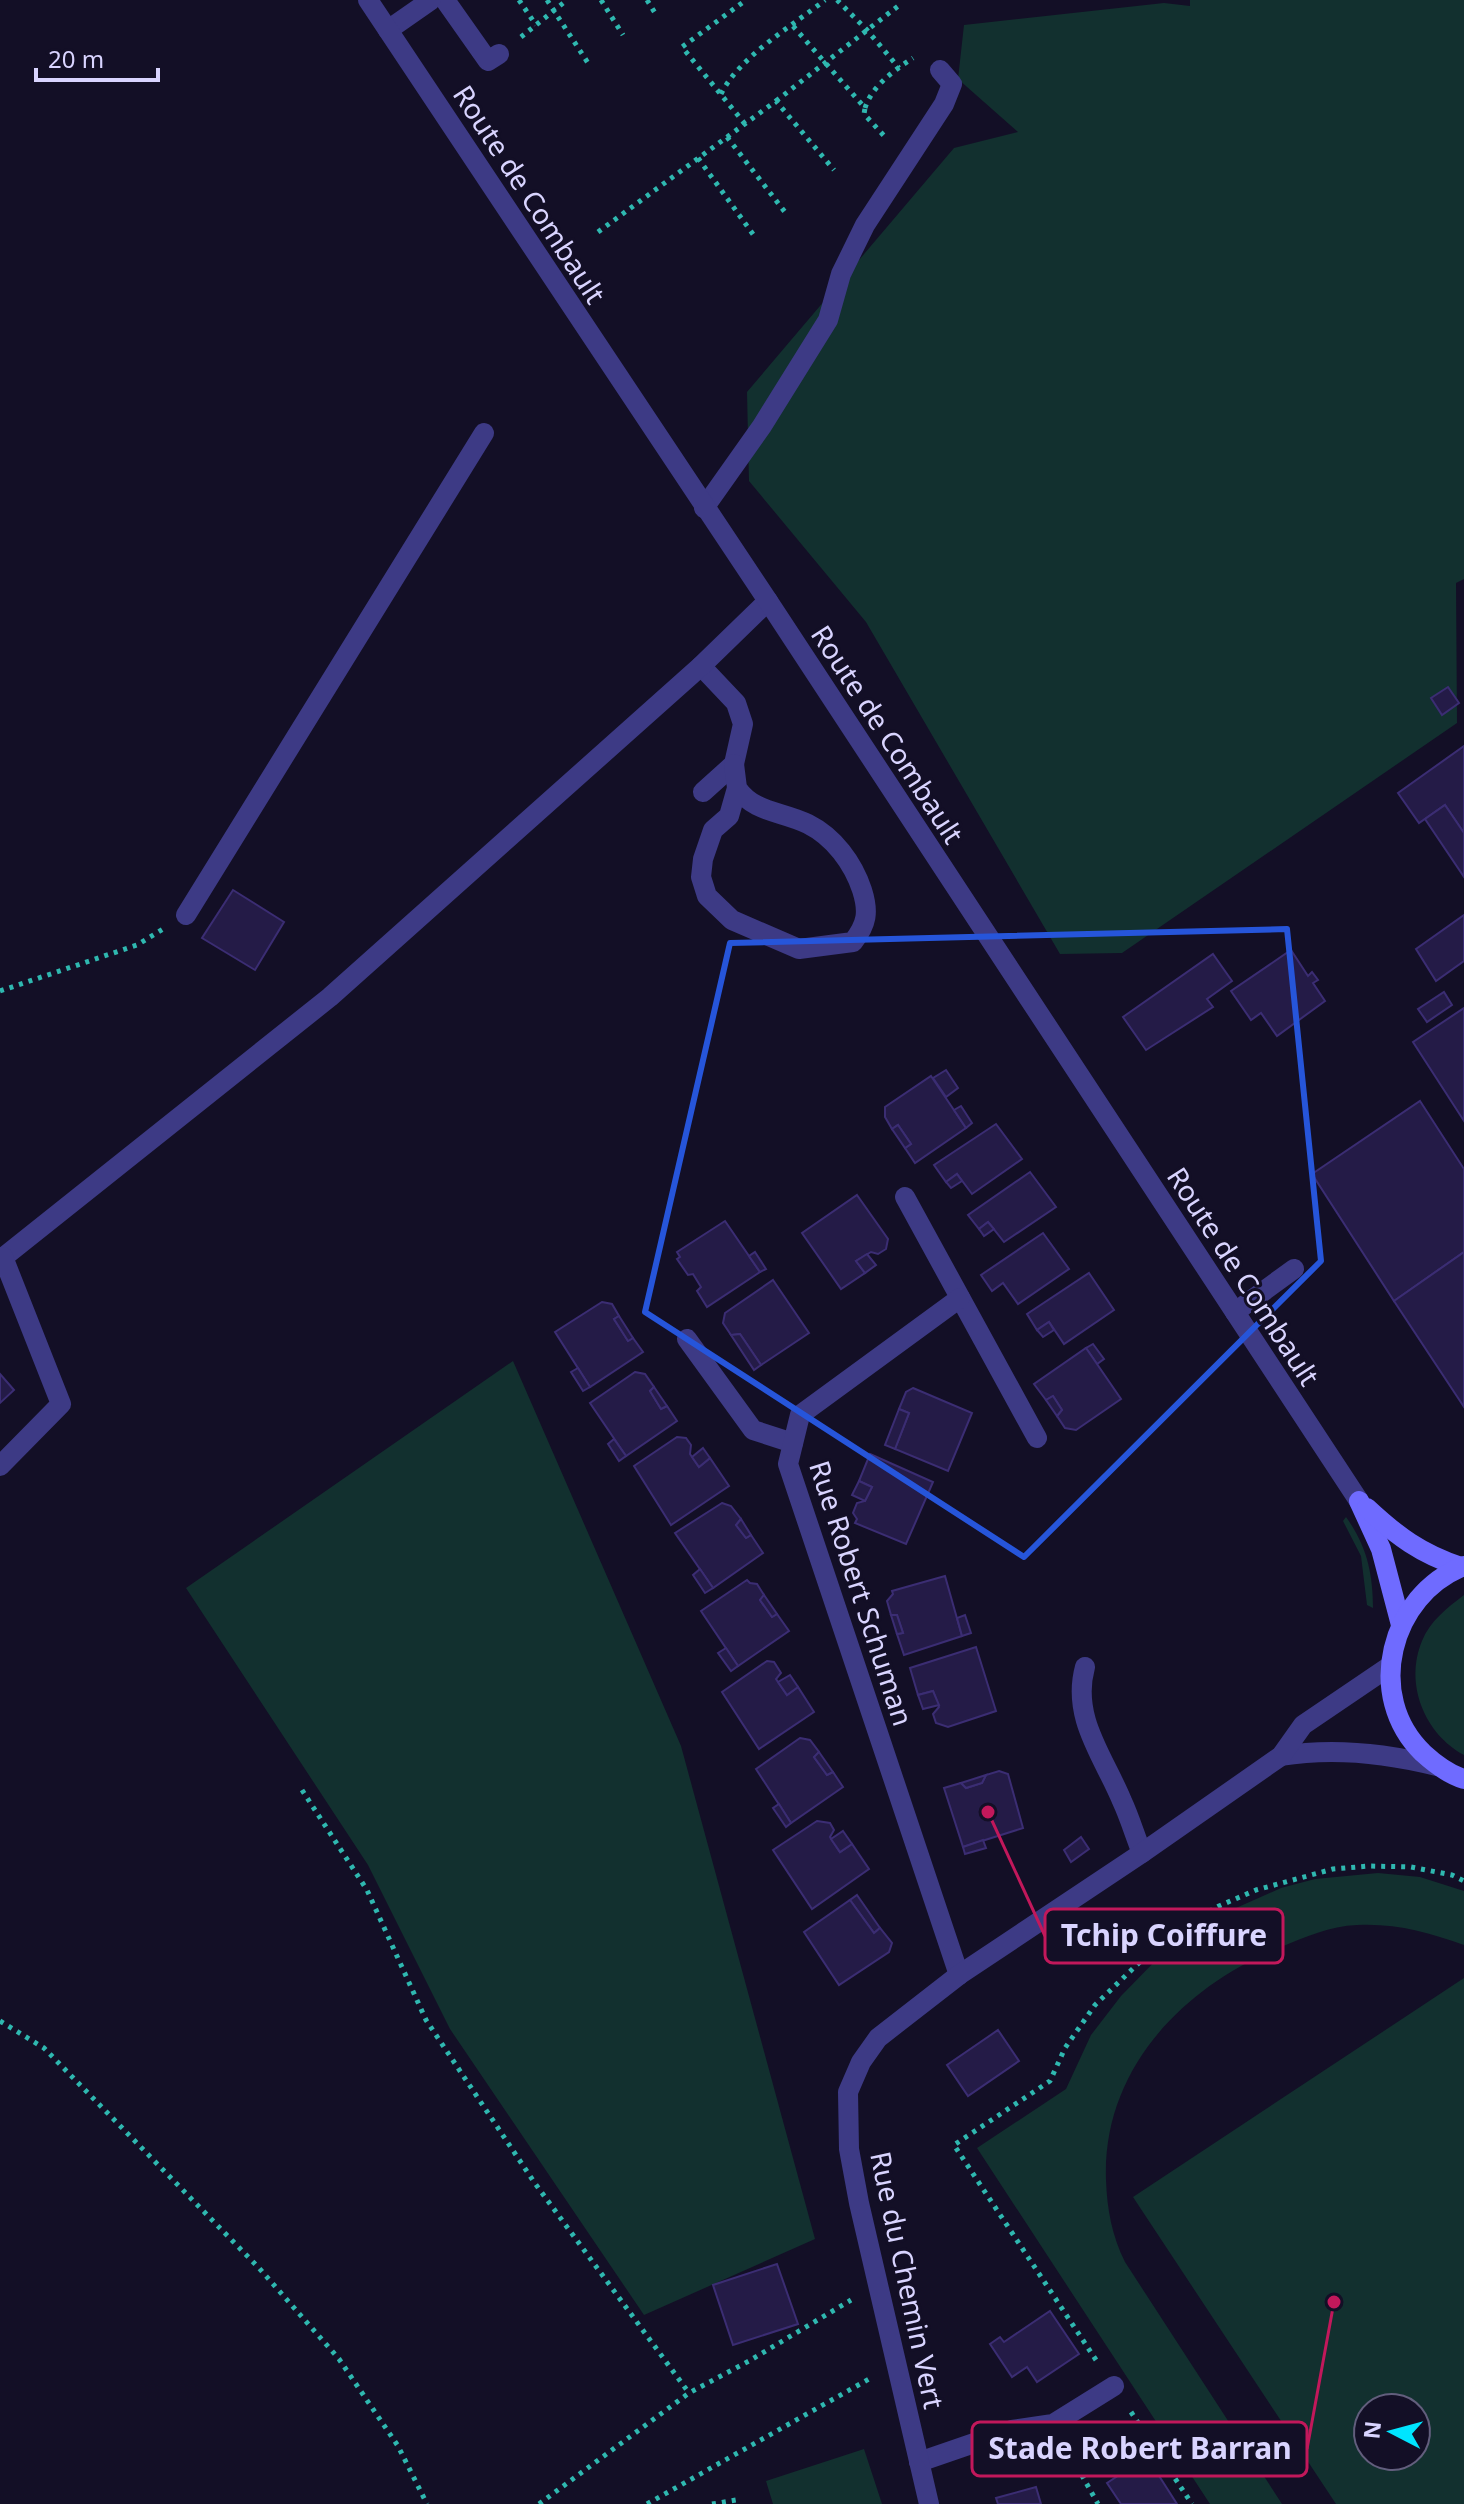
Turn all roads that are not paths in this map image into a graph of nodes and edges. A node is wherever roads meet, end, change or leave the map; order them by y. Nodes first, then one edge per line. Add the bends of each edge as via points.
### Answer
1 (368, 0) edge
2 (431, 0) edge
3 (445, 0) edge
4 (388, 30) junction
5 (499, 54) road end
6 (940, 70) road end
7 (484, 433) dead end
8 (704, 508) junction
9 (768, 601) junction
10 (701, 666) junction
11 (734, 764) junction
12 (737, 788) junction
13 (703, 792) dead end
14 (186, 915) road end
15 (905, 1197) dead end
16 (2, 1259) edge
17 (1294, 1269) dead end
18 (960, 1298) junction
19 (1235, 1312) junction
20 (687, 1339) dead end
21 (1037, 1438) dead end
22 (793, 1443) junction
23 (0, 1466) edge
24 (1359, 1501) junction
25 (1462, 1566) edge
26 (1401, 1625) junction
27 (1390, 1666) junction
28 (1085, 1667) dead end
29 (1281, 1756) junction
30 (1437, 1766) junction
31 (1464, 1779) edge
32 (1142, 1853) junction
33 (959, 1975) junction
34 (1114, 2386) road end
35 (919, 2462) junction
36 (929, 2504) edge

1 - 4 street, Route de Combault
2 - 4 street
3 - 5 street via 488,61
4 - 8 street, Route de Combault
6 - 8 street via 952,84 944,104 865,225 841,274 828,320
7 - 14 street
8 - 9 street, Route de Combault
9 - 10 street
9 - 19 street, Route de Combault
10 - 11 street via 736,703 743,724
10 - 16 street via 330,997
11 - 12 street
11 - 13 street
12 - 12 street via 729,816 713,830 703,859 707,896 732,920 799,949 853,942 864,928 866,905 849,859 808,824 745,800
15 - 18 street
16 - 23 street via 61,1404
17 - 19 street
18 - 21 street
18 - 22 street, Rue Robert Schuman via 800,1415
19 - 24 street, Route de Combault
20 - 22 street via 753,1430
22 - 33 street, Rue Robert Schuman via 788,1464
24 - 25 main road, Route de Combault via 1397,1536 1432,1558
24 - 26 main road, Route de Combault via 1381,1549
25 - 26 main road, Route de Combault via 1416,1600
26 - 27 main road, Route de Combault
27 - 29 street, Rue du Chemin Vert via 1303,1725
27 - 30 main road, Route de Combault via 1401,1722
28 - 32 street via 1081,1697 1091,1739
29 - 30 street, Rue du Chemin Vert via 1314,1751 1384,1754
29 - 32 street, Rue du Chemin Vert
30 - 31 main road, Route de Combault
32 - 33 street, Rue du Chemin Vert
33 - 35 street, Rue du Chemin Vert via 878,2038 848,2092 849,2149
34 - 35 street via 1053,2424 1012,2430
35 - 36 street, Rue du Chemin Vert

